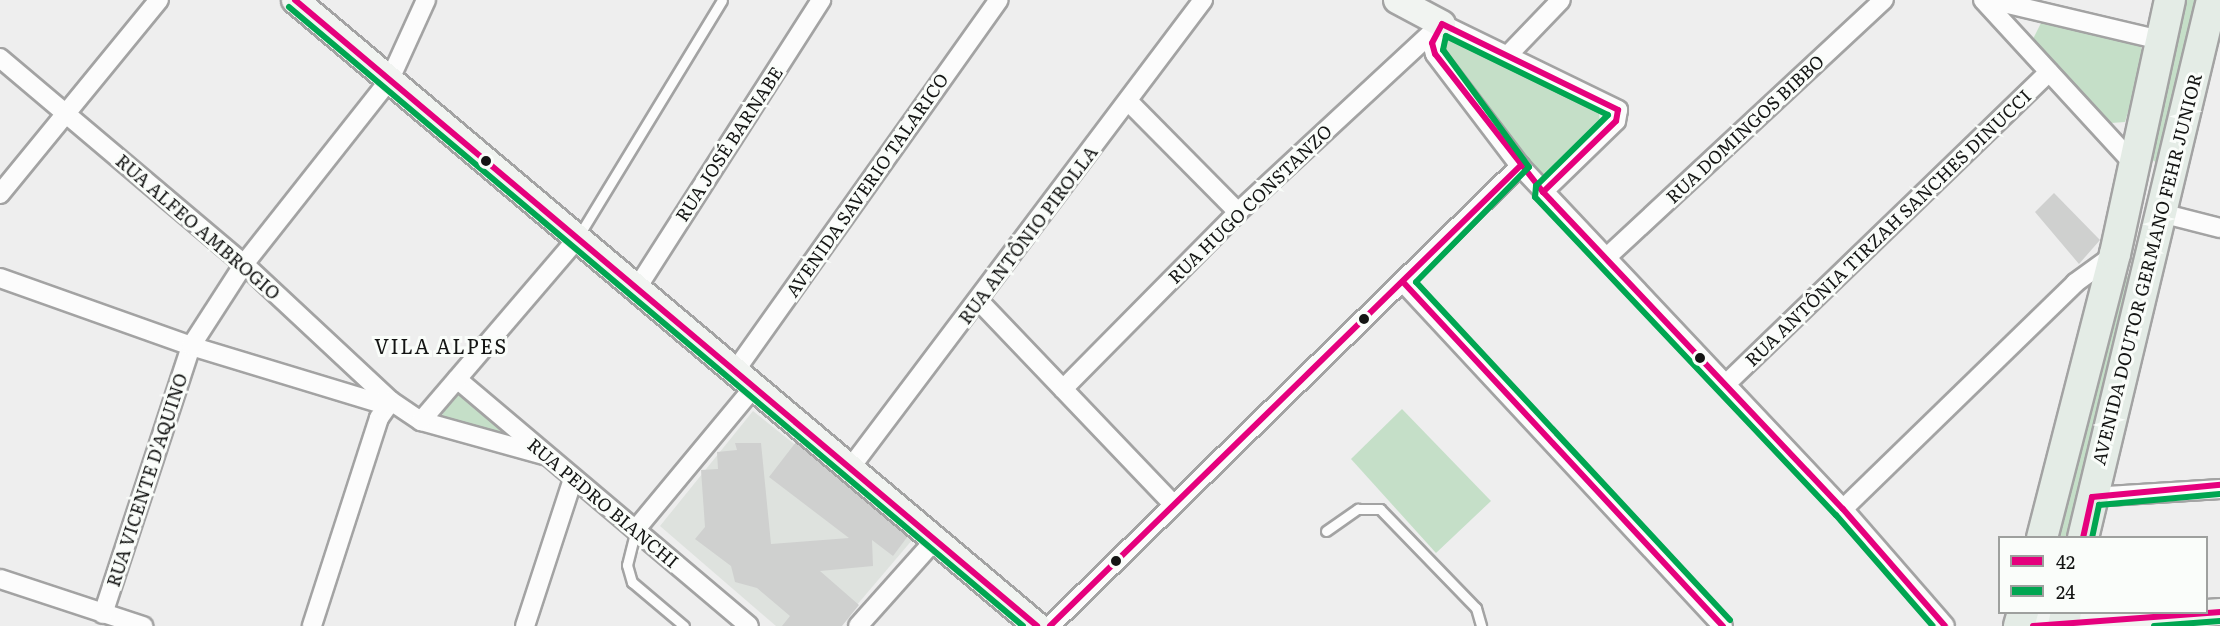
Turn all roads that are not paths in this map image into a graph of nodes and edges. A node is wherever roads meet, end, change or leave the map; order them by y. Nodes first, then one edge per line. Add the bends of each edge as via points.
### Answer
1 (159, 0) edge
2 (295, 0) edge
3 (426, 0) edge
4 (722, 0) edge
5 (821, 0) edge
6 (999, 0) edge
7 (1203, 0) edge
8 (1397, 0) edge
9 (1560, 0) edge
10 (1884, 0) edge
11 (1983, 0) edge
12 (1991, 0) edge
13 (2169, 0) edge
14 (2212, 0) edge
15 (1442, 24) junction
16 (2160, 40) junction
17 (1508, 55) junction
18 (0, 58) edge
19 (2049, 72) junction
20 (390, 79) junction
21 (1128, 101) junction
22 (64, 113) junction
23 (2133, 163) junction
24 (1520, 166) junction
25 (1543, 192) junction
26 (0, 194) edge
27 (2164, 199) junction
28 (1239, 212) junction
29 (2220, 228) edge
30 (578, 237) junction
31 (2115, 254) junction
32 (1607, 257) junction
33 (2148, 260) junction
34 (244, 264) junction
35 (1, 280) edge
36 (1403, 282) junction
37 (637, 288) junction
38 (979, 301) junction
39 (191, 346) junction
40 (735, 370) junction
41 (457, 379) junction
42 (1726, 384) junction
43 (754, 387) junction
44 (1063, 389) junction
45 (391, 401) junction
46 (421, 421) junction
47 (544, 455) junction
48 (850, 467) junction
49 (573, 479) junction
50 (2220, 488) edge
51 (2092, 497) junction
52 (1172, 503) junction
53 (1844, 509) junction
54 (636, 529) junction
55 (1326, 531) dead end
56 (2042, 536) edge
57 (2083, 536) edge
58 (935, 540) junction
59 (0, 579) edge
60 (103, 614) junction
61 (2181, 614) edge
62 (2064, 620) edge
63 (741, 623) edge
64 (143, 626) edge
65 (312, 626) edge
66 (525, 626) edge
67 (684, 626) edge
68 (858, 626) edge
69 (1037, 626) edge
70 (1050, 626) edge
71 (1481, 626) edge
72 (1723, 626) edge
73 (1945, 626) edge
74 (2033, 626) edge

1 - 22 street
2 - 20 main road
3 - 20 street
4 - 30 lane
5 - 37 street, RUA JOSÉ BARNABE
6 - 40 street, AVENIDA SAVERIO TALARICO
7 - 21 street, RUA ANTÔNIO PIROLLA
8 - 15 main road
9 - 17 street
10 - 32 street, RUA DOMINGOS BIBBO
11 - 19 street
12 - 16 street
13 - 16 main road, AVENIDA DOUTOR GERMANO FEHR JUNIOR
14 - 27 main road, AVENIDA DOUTOR GERMANO FEHR JUNIOR
15 - 17 street
15 - 24 street via 1432,43 1435,54
15 - 28 street, RUA HUGO CONSTANZO
16 - 23 main road, AVENIDA DOUTOR GERMANO FEHR JUNIOR
17 - 25 street via 1618,110 1616,122
18 - 22 street, RUA ALFEO AMBROGIO
19 - 23 street
19 - 42 street, RUA ANTÔNIA TIRZAH SANCHES DINUCCI
20 - 30 main road
20 - 34 street
21 - 28 street
21 - 38 street, RUA ANTÔNIO PIROLLA
22 - 26 street
22 - 34 street, RUA ALFEO AMBROGIO
23 - 27 main road
23 - 31 main road, AVENIDA DOUTOR GERMANO FEHR JUNIOR
24 - 25 street
24 - 36 street
25 - 32 street
27 - 29 street
27 - 33 main road, AVENIDA DOUTOR GERMANO FEHR JUNIOR
28 - 44 street, RUA HUGO CONSTANZO
30 - 37 main road
30 - 41 street
31 - 33 main road
31 - 53 street via 2075,283
31 - 56 main road, AVENIDA DOUTOR GERMANO FEHR JUNIOR
32 - 42 street
33 - 51 main road, AVENIDA DOUTOR GERMANO FEHR JUNIOR
34 - 39 street
34 - 45 street, RUA ALFEO AMBROGIO
35 - 39 street
36 - 52 street
36 - 72 street
37 - 40 main road
38 - 44 street
38 - 48 street, RUA ANTÔNIO PIROLLA
39 - 45 street via 379,403
39 - 60 street, RUA VICENTE D'AQUINO
40 - 43 main road
41 - 46 street
41 - 47 street, RUA PEDRO BIANCHI
42 - 53 street
43 - 48 main road
43 - 54 street
44 - 52 street
45 - 46 street, RUA ALFEO AMBROGIO
45 - 65 street via 379,418
46 - 47 street, RUA ALFEO AMBROGIO
47 - 49 street, RUA PEDRO BIANCHI
48 - 58 main road
49 - 54 street, RUA PEDRO BIANCHI
49 - 66 street
50 - 51 street
51 - 57 main road, AVENIDA DOUTOR GERMANO FEHR JUNIOR
52 - 70 street
53 - 73 street
54 - 63 street, RUA PEDRO BIANCHI
54 - 67 lane via 627,565 632,582
55 - 71 lane via 1358,509 1380,509 1476,608
58 - 68 street
58 - 69 main road
59 - 60 street
60 - 64 street
61 - 62 main road
62 - 74 main road

